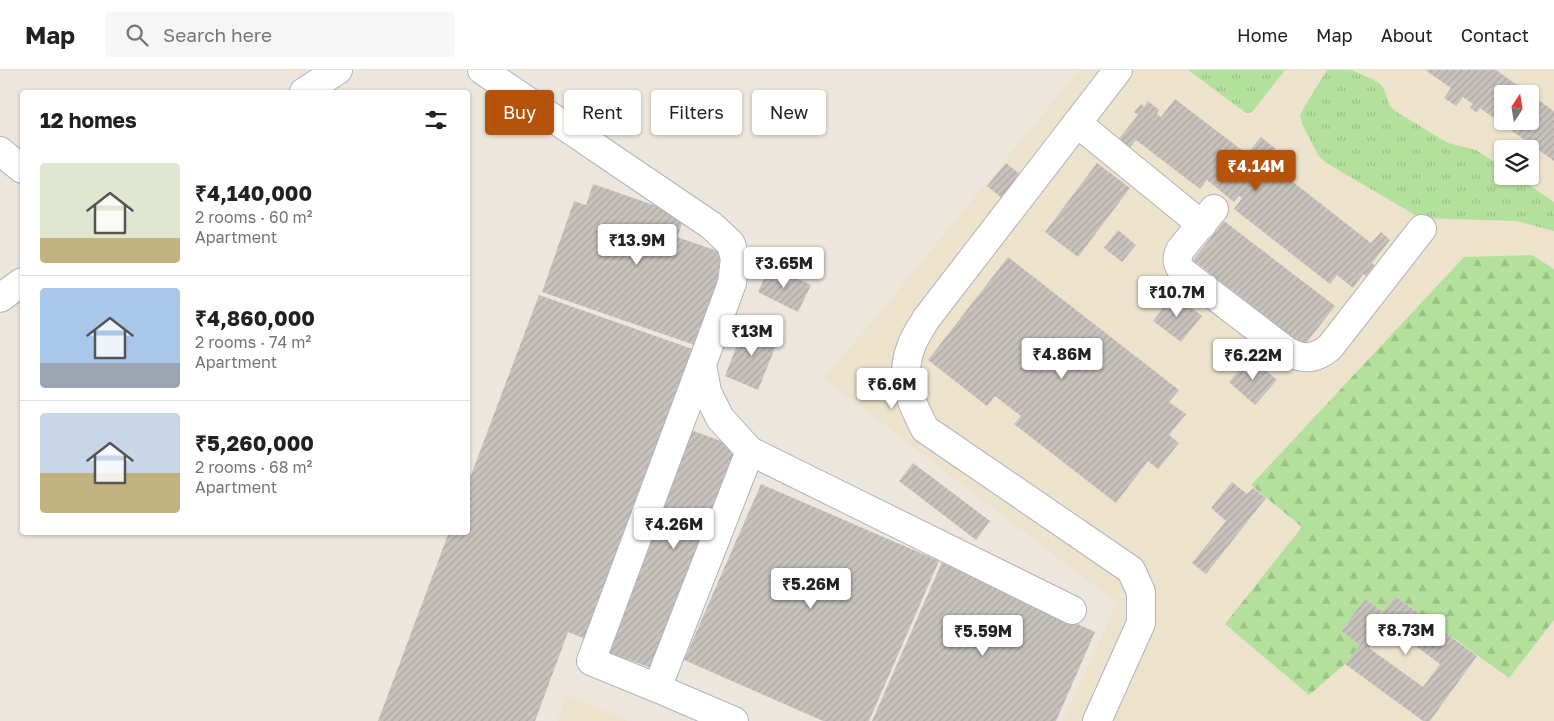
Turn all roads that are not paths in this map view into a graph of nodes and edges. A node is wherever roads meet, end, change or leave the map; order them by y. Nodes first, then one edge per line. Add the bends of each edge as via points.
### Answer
1 (338, 70) edge
2 (482, 70) edge
3 (1118, 70) edge
4 (307, 90) edge
5 (1077, 123) junction
6 (0, 151) edge
7 (20, 167) edge
8 (1422, 229) dead end
9 (20, 283) edge
10 (0, 298) edge
11 (702, 364) junction
12 (750, 451) junction
13 (1072, 610) dead end
14 (657, 688) junction
15 (734, 721) edge
16 (1097, 721) edge

1 - 4 street
2 - 11 street via 712,226 731,244 734,259 732,283
3 - 5 street
5 - 8 street via 1208,217 1180,250 1178,265 1296,356 1314,357 1330,347
5 - 16 street via 926,319 911,346 907,385 912,405 926,429 1132,570 1141,592 1141,623
6 - 7 street
9 - 10 street
11 - 12 street via 707,392 720,418
11 - 14 street via 591,661
12 - 13 street
12 - 14 street
14 - 15 street

